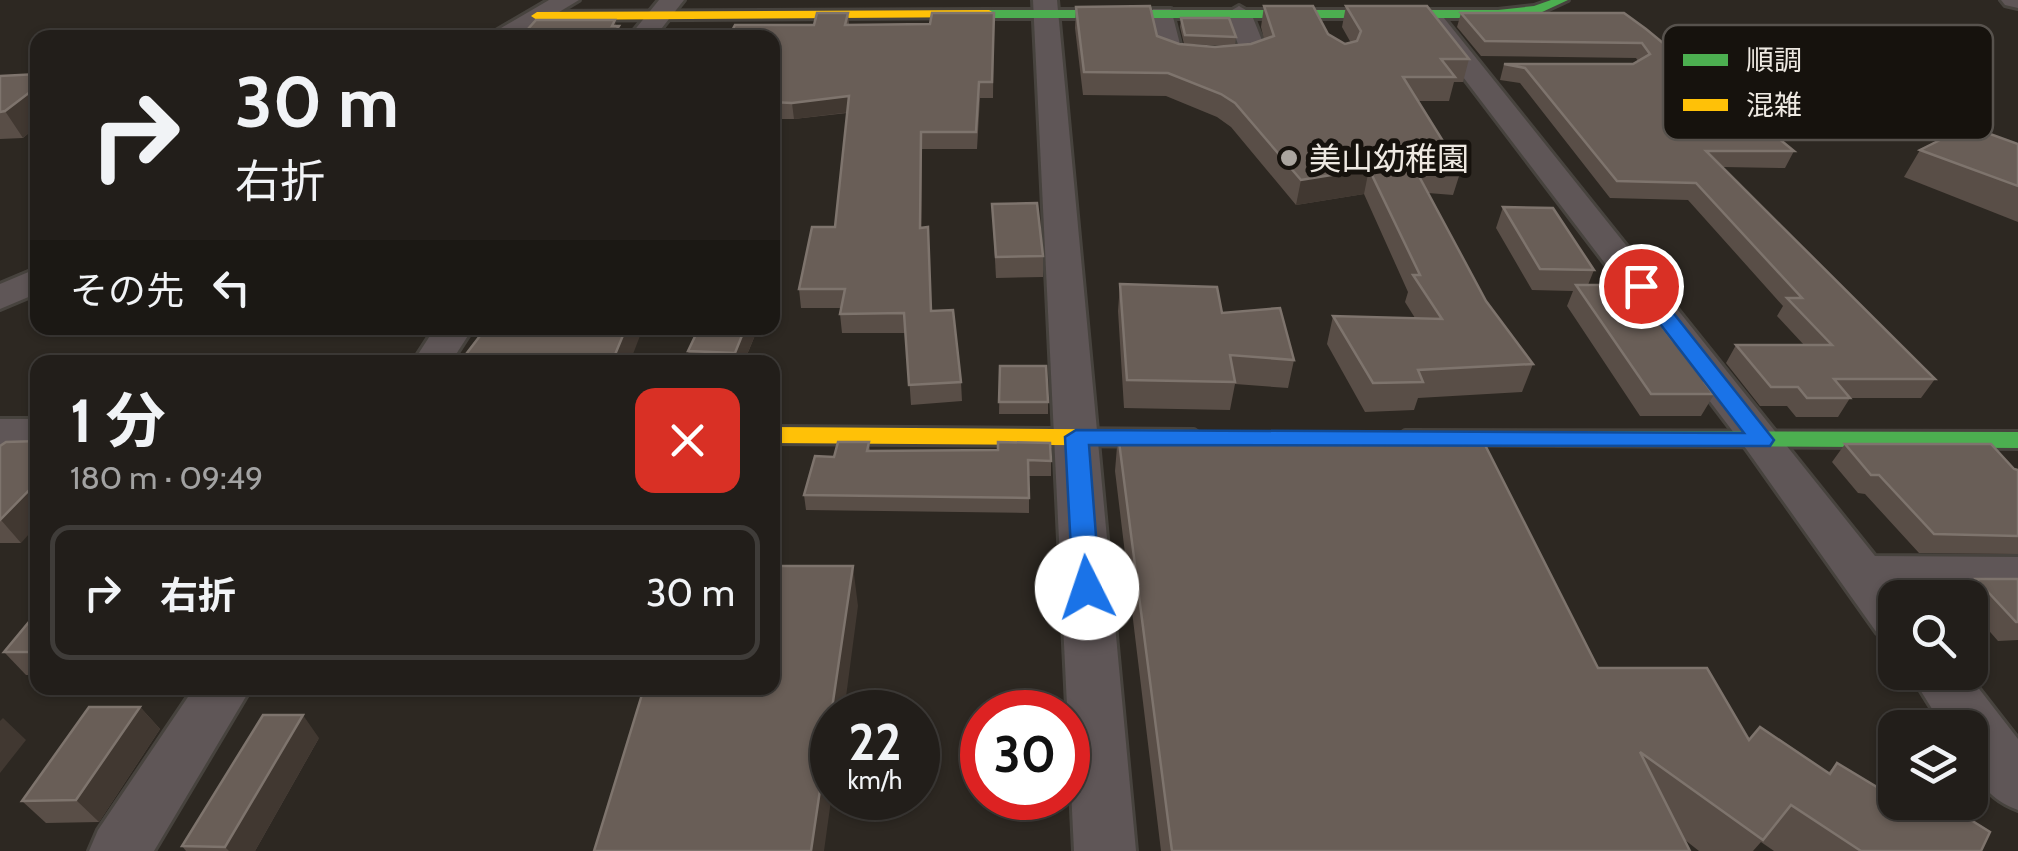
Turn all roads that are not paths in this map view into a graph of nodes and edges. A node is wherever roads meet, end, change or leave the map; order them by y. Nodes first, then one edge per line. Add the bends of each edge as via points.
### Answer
1 (566, 0) edge
2 (1562, 0) edge
3 (666, 8) edge
4 (1045, 8) edge
5 (1239, 13) junction
6 (1428, 13) junction
7 (1162, 14) junction
8 (1319, 14) junction
9 (537, 16) junction
10 (511, 30) edge
11 (647, 30) edge
12 (1333, 41) edge
13 (1471, 68) junction
14 (1510, 68) edge
15 (30, 283) edge
16 (0, 298) edge
17 (30, 433) edge
18 (0, 434) edge
19 (780, 435) edge
20 (1076, 437) junction
21 (1214, 438) edge
22 (1390, 439) edge
23 (1762, 440) junction
24 (2001, 440) edge
25 (2018, 474) edge
26 (1861, 574) junction
27 (2018, 576) edge
28 (1878, 596) edge
29 (1948, 690) edge
30 (220, 695) edge
31 (2018, 784) edge
32 (120, 851) edge
33 (1105, 851) edge

1 - 9 street
2 - 6 street via 1531,11
3 - 4 street
3 - 9 street
3 - 11 street
4 - 7 street
4 - 20 street
5 - 7 street
5 - 7 street via 1254,55 1249,58 1170,55
5 - 8 street
6 - 8 street
6 - 13 street
8 - 12 street
9 - 10 street
13 - 14 street
13 - 23 street
15 - 16 street
17 - 18 street
19 - 20 street
20 - 21 street
20 - 33 street
22 - 23 street
23 - 24 street
23 - 26 street
24 - 25 street
26 - 27 street
26 - 28 street
29 - 31 street
30 - 32 street

